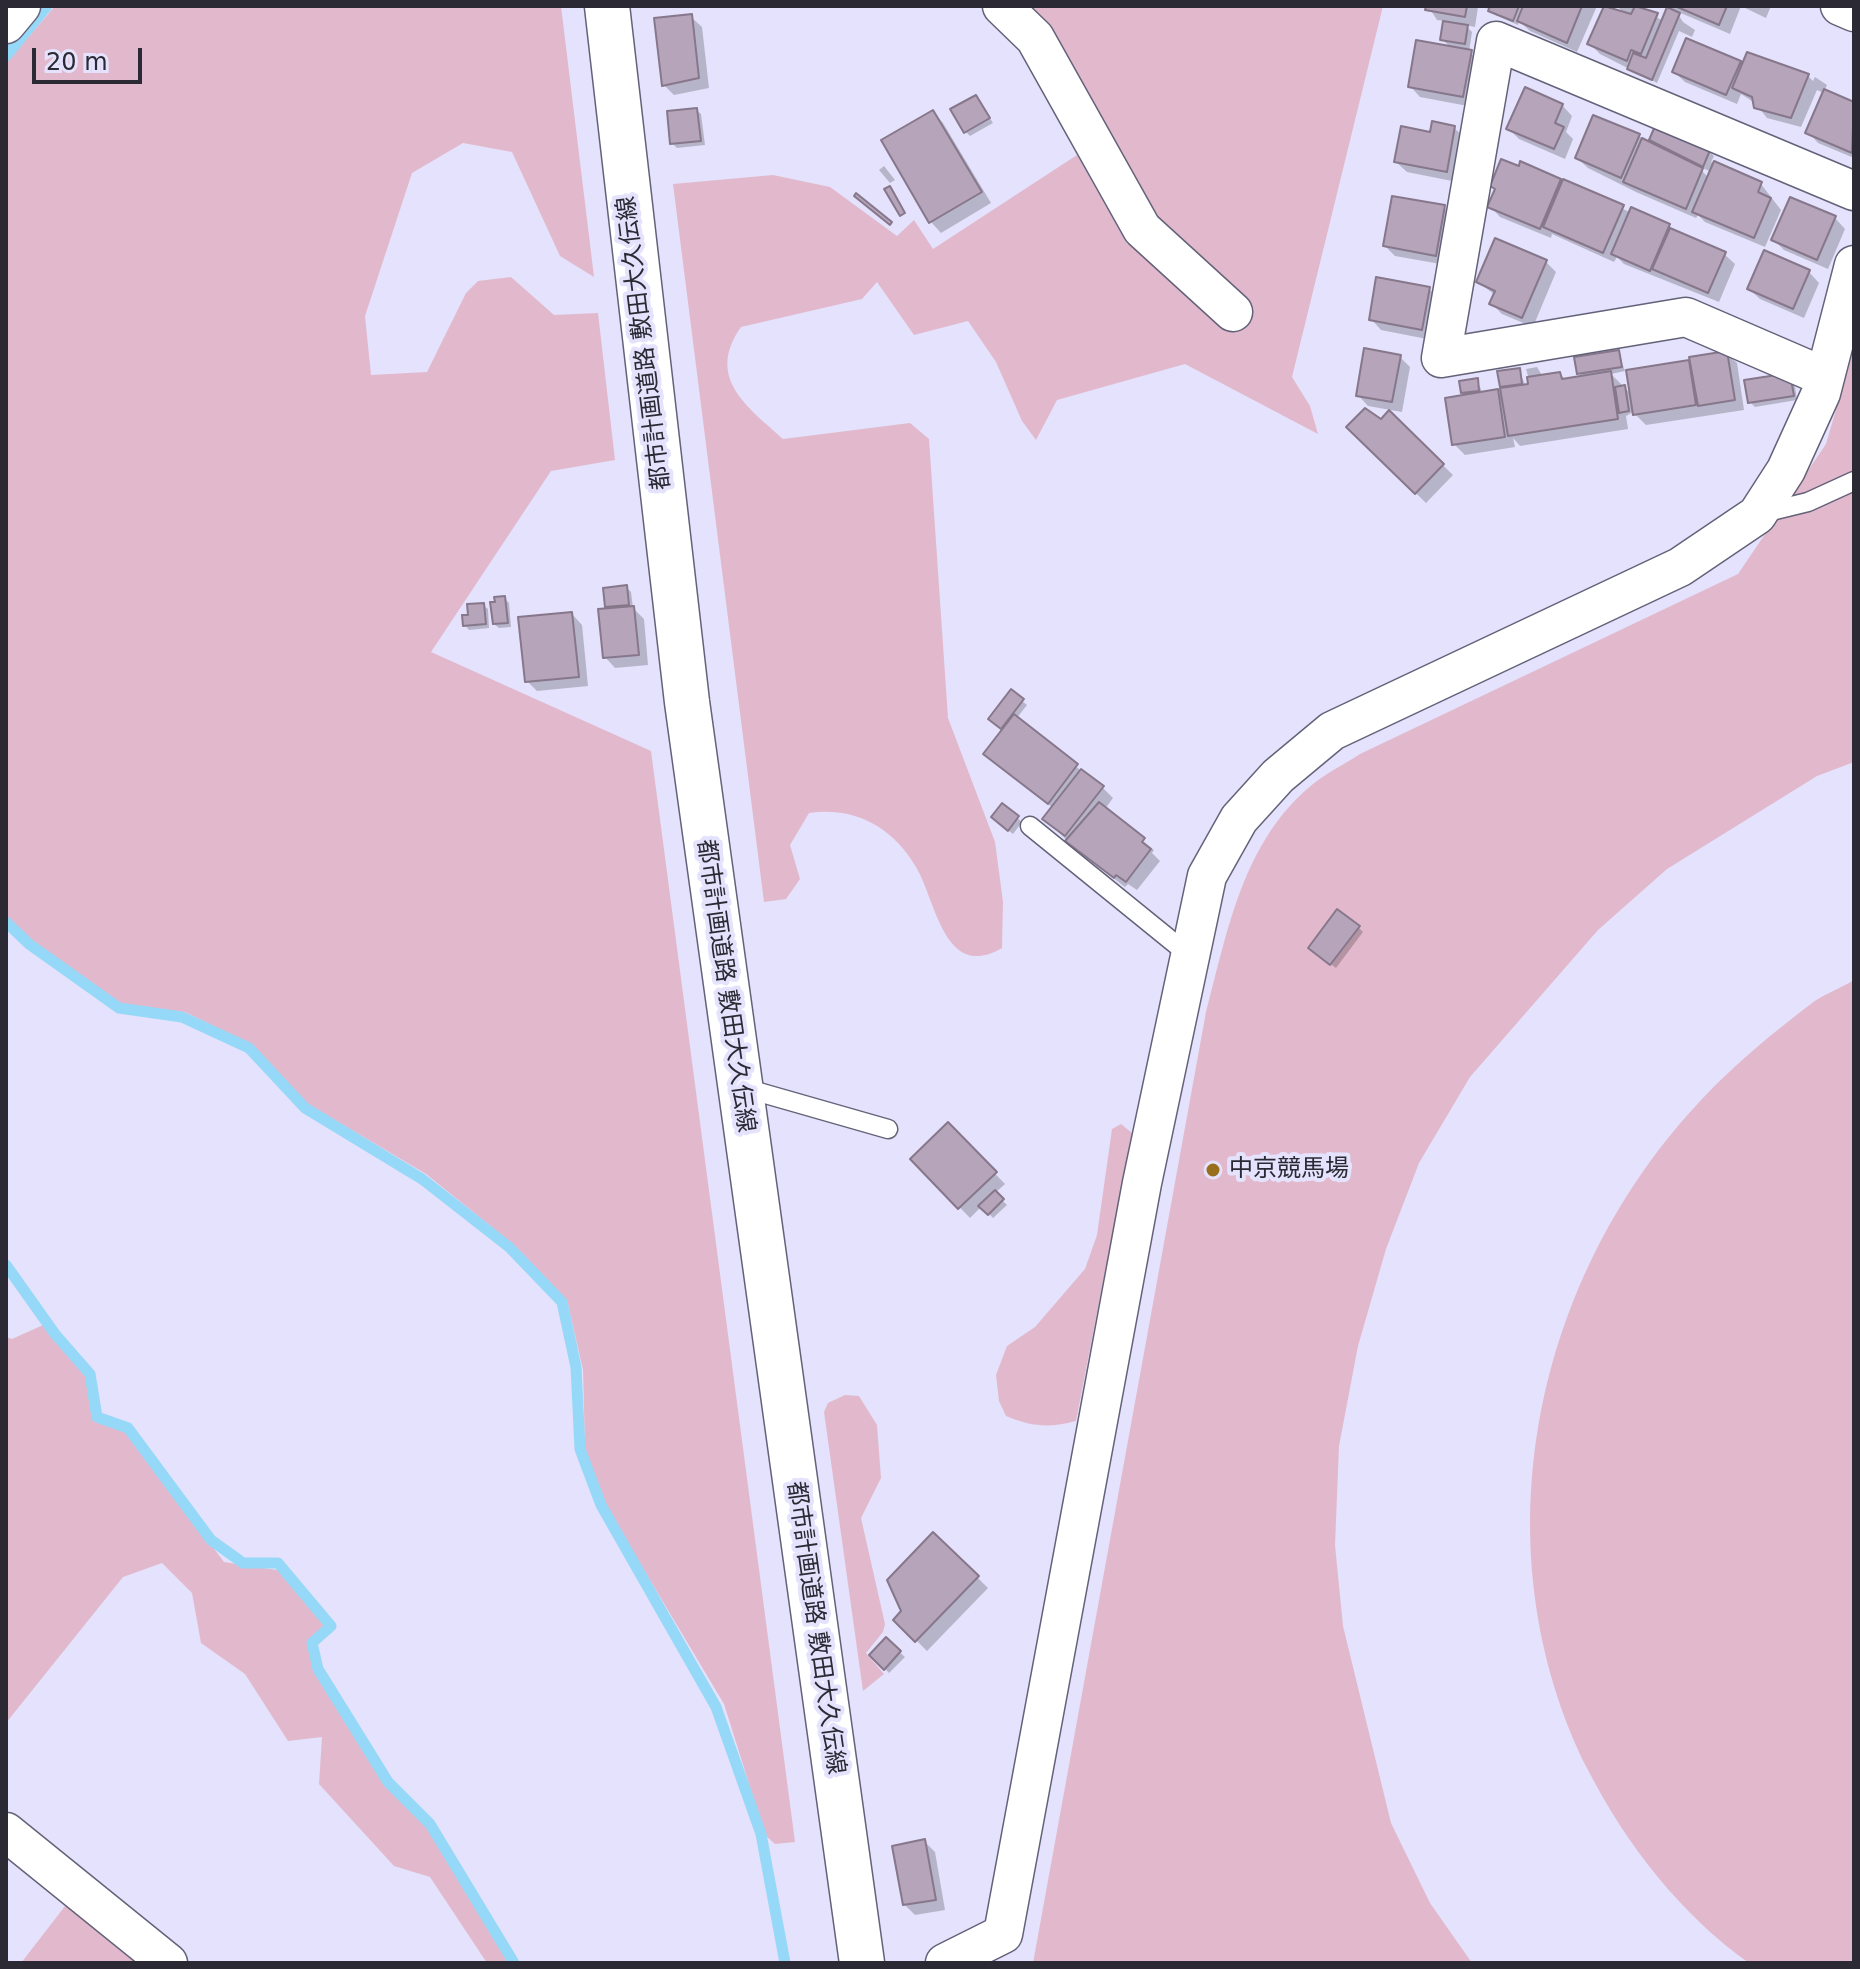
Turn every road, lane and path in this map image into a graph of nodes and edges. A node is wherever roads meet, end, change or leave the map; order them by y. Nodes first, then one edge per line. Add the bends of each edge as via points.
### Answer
1 (21, 6) edge
2 (607, 6) edge
3 (1002, 6) edge
4 (1840, 6) edge
5 (1854, 12) edge
6 (6, 24) edge
7 (1854, 191) edge
8 (1854, 265) edge
9 (1233, 312) dead end
10 (1825, 377) junction
11 (1854, 481) edge
12 (1757, 515) junction
13 (1030, 826) dead end
14 (1189, 955) junction
15 (738, 1087) junction
16 (888, 1129) dead end
17 (6, 1832) edge
18 (168, 1963) edge
19 (862, 1963) edge
20 (945, 1963) edge

1 - 6 street
2 - 15 street, 都市計画道路 敷田大久伝線 via 687,702
3 - 9 street via 1035,38 1142,229
4 - 5 street
7 - 10 street via 1496,41 1441,358 1686,317
8 - 10 street
10 - 12 street via 1786,470
11 - 12 lane via 1808,502
12 - 14 street via 1680,567 1332,731 1278,776 1239,819 1207,876
13 - 14 lane
14 - 20 street via 1003,1934
15 - 16 lane
15 - 19 street, 都市計画道路 敷田大久伝線
17 - 18 street

